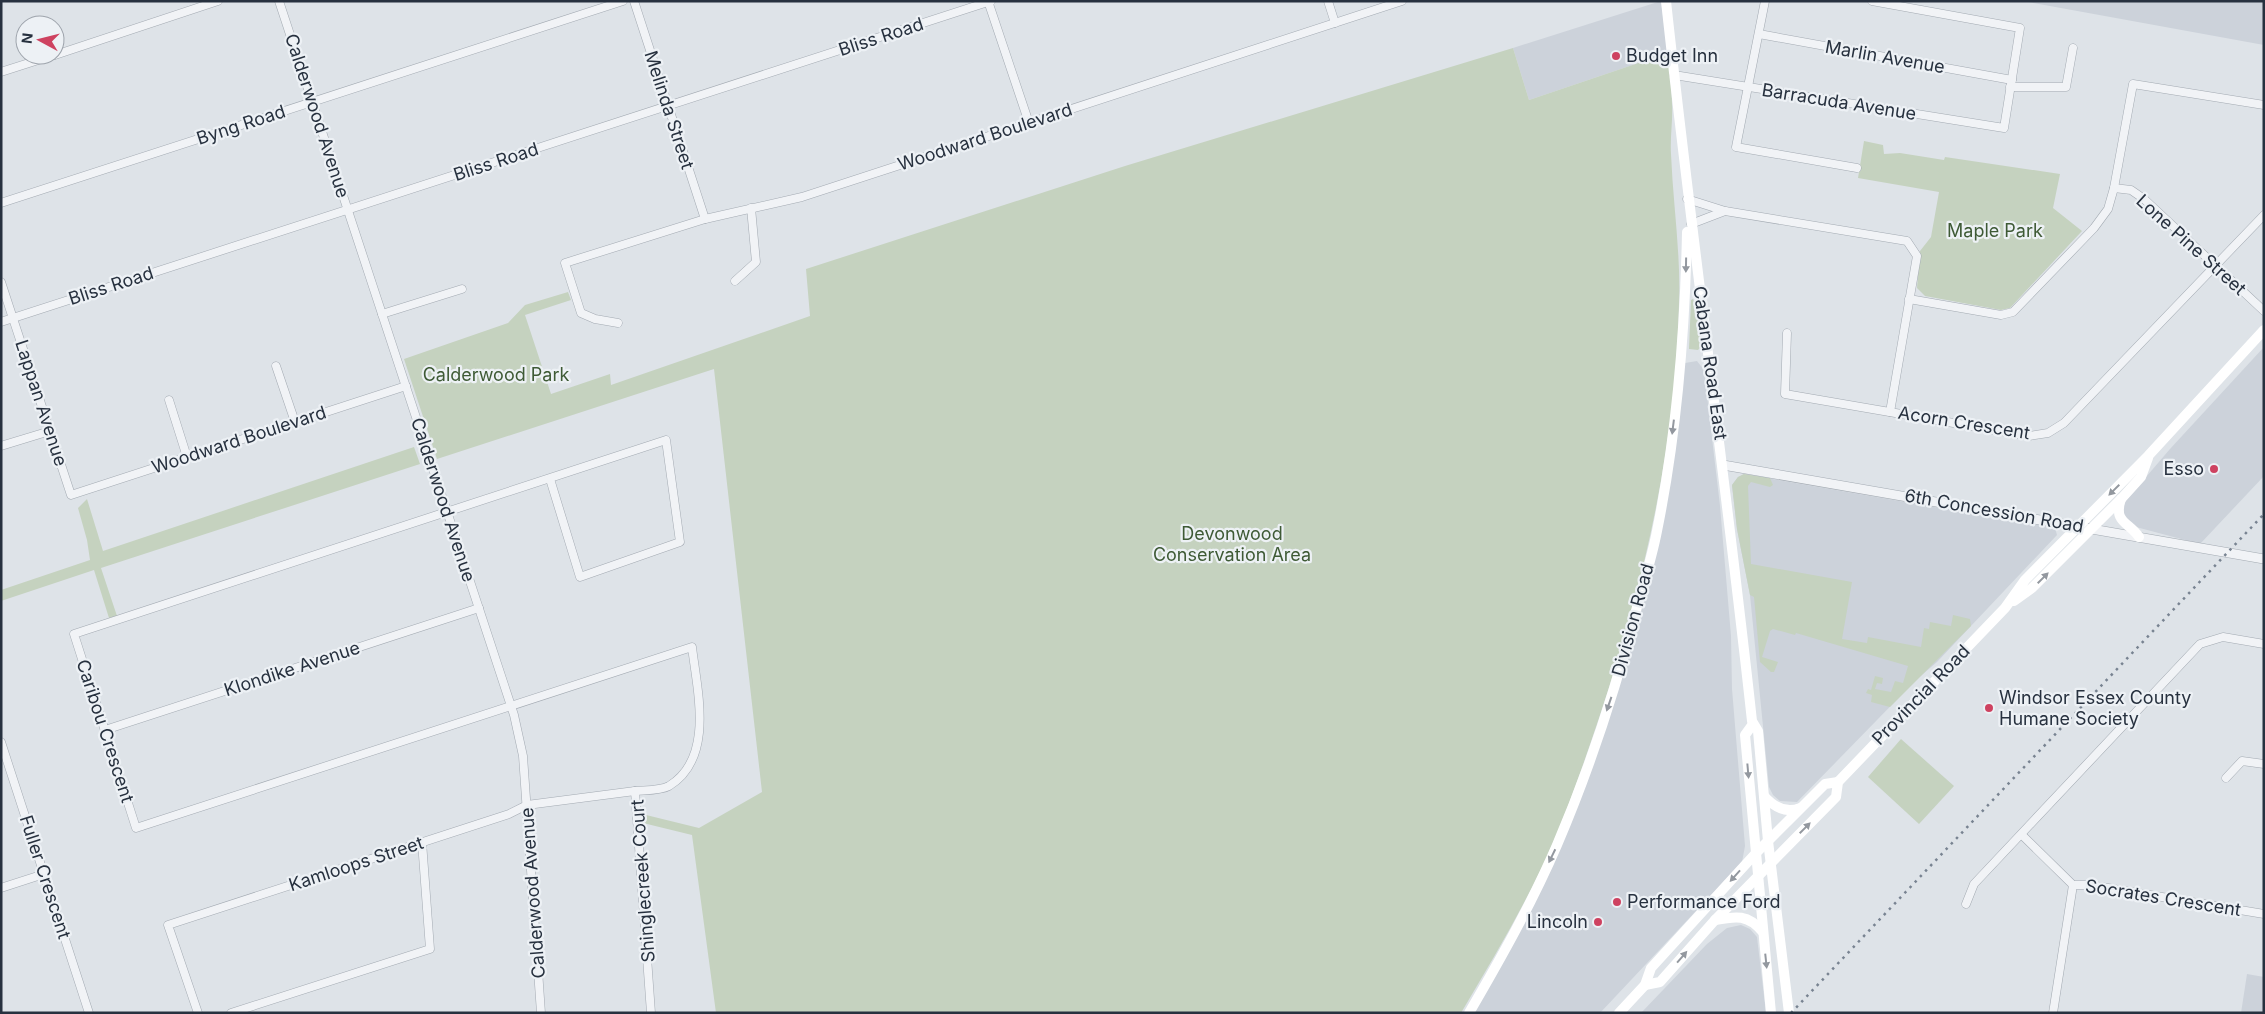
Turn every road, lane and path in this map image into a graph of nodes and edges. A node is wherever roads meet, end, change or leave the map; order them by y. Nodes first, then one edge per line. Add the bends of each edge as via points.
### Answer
1 (218, 1) edge
2 (279, 1) edge
3 (623, 1) edge
4 (634, 1) edge
5 (989, 1) edge
6 (1328, 1) edge
7 (1402, 1) edge
8 (1666, 1) edge
9 (1765, 1) edge
10 (1872, 1) edge
11 (1335, 23) junction
12 (1759, 34) junction
13 (2073, 48) dead end
14 (65, 51) edge
15 (23, 65) edge
16 (1, 72) edge
17 (1674, 75) junction
18 (2011, 84) junction
19 (1748, 87) junction
20 (312, 102) junction
21 (668, 106) junction
22 (2264, 106) edge
23 (1029, 123) junction
24 (1856, 168) dead end
25 (2114, 188) junction
26 (1687, 199) junction
27 (1, 203) edge
28 (751, 208) junction
29 (348, 210) junction
30 (1725, 211) junction
31 (2264, 215) edge
32 (705, 219) junction
33 (1691, 224) junction
34 (2215, 266) junction
35 (735, 281) dead end
36 (1, 282) edge
37 (462, 289) dead end
38 (1909, 299) junction
39 (2264, 311) edge
40 (382, 314) junction
41 (13, 318) junction
42 (1, 322) edge
43 (618, 323) dead end
44 (2264, 330) edge
45 (1787, 334) dead end
46 (276, 366) dead end
47 (406, 386) junction
48 (169, 400) dead end
49 (1890, 412) junction
50 (295, 422) junction
51 (50, 431) junction
52 (1, 446) edge
53 (2148, 456) junction
54 (187, 457) junction
55 (1723, 464) junction
56 (550, 479) junction
57 (71, 494) joint
58 (2122, 498) junction
59 (447, 512) junction
60 (2077, 526) junction
61 (2092, 528) junction
62 (2139, 537) junction
63 (2264, 559) edge
64 (479, 608) junction
65 (2005, 608) junction
66 (2264, 644) edge
67 (511, 706) junction
68 (1753, 724) junction
69 (105, 730) junction
70 (1, 742) edge
71 (2264, 764) edge
72 (2226, 778) dead end
73 (1838, 782) junction
74 (635, 792) junction
75 (1764, 796) junction
76 (527, 805) junction
77 (1803, 806) junction
78 (2022, 835) junction
79 (1768, 841) junction
80 (422, 842) junction
81 (1756, 854) junction
82 (1771, 863) junction
83 (44, 874) junction
84 (1758, 877) junction
85 (2073, 885) junction
86 (1, 888) edge
87 (1966, 904) dead end
88 (2264, 914) edge
89 (1715, 920) junction
90 (1764, 932) junction
91 (1645, 985) junction
92 (89, 1013) edge
93 (198, 1013) edge
94 (232, 1013) edge
95 (541, 1013) edge
96 (651, 1013) edge
97 (1469, 1013) edge
98 (1619, 1013) edge
99 (1772, 1013) edge
100 (1789, 1013) edge
101 (2054, 1013) edge

1 - 14 street
2 - 20 street, Calderwood Avenue
3 - 20 street, Byng Road
4 - 21 street, Melinda Street
5 - 21 street, Bliss Road
5 - 23 street
6 - 11 street
7 - 11 street, Woodward Boulevard
8 - 17 main road, Cabana Road East
9 - 12 street
10 - 18 street via 2020,28
11 - 23 street, Woodward Boulevard
12 - 18 street, Marlin Avenue
12 - 19 street
13 - 18 street, Marlin Avenue via 2066,87
15 - 16 street
17 - 19 street, Barracuda Avenue
17 - 26 main road, Cabana Road East
18 - 19 street, Barracuda Avenue via 2004,128
19 - 24 street via 1736,146
20 - 27 street, Byng Road
20 - 29 street, Calderwood Avenue
21 - 29 street, Bliss Road
21 - 32 street, Melinda Street
22 - 25 street via 2132,84
23 - 28 street, Woodward Boulevard via 802,197
25 - 34 street, Lone Pine Street via 2131,190 2144,199
25 - 38 street via 2108,209 2094,228 2013,312 2001,315
26 - 30 street
26 - 33 main road, Cabana Road East
26 -> 97 main road, Division Road via 1682,354 1669,459 1657,532 1619,675 1556,846 1526,910
28 - 32 street, Woodward Boulevard
28 - 35 street via 756,262
29 - 40 street, Calderwood Avenue
29 - 41 street, Bliss Road
30 - 33 street
30 - 38 street via 1907,241 1917,256
31 - 34 street, Acorn Crescent
32 - 43 street, Woodward Boulevard via 564,263 581,313
33 - 55 main road, Cabana Road East
34 - 39 street, Lone Pine Street
34 - 49 street, Acorn Crescent via 2064,423 2048,433 2029,436
36 - 41 street, Lappan Avenue
37 - 40 street
38 - 49 street
40 - 47 street, Calderwood Avenue
41 - 42 street, Bliss Road
41 - 51 street, Lappan Avenue
44 - 53 main road, Provincial Road
45 - 49 street, Acorn Crescent via 1785,394
46 - 50 street
47 - 50 street, Woodward Boulevard
47 - 59 street, Calderwood Avenue
48 - 54 street
50 - 54 street, Woodward Boulevard
51 - 52 street
51 - 57 street, Lappan Avenue
53 - 58 main road, Provincial Road via 2141,477
53 -> 60 main road, Provincial Road
54 - 57 street, Woodward Boulevard
55 - 60 street, 6th Concession Road
55 - 68 main road, Cabana Road East
56 - 56 street via 580,577 680,542 666,440
56 - 59 street
58 - 61 main road, Provincial Road
58 - 62 main road via 2119,514 2124,524 2134,529
59 - 64 street, Calderwood Avenue
59 - 69 street, Caribou Crescent via 74,634
60 - 61 street, 6th Concession Road
60 - 65 main road, Provincial Road via 2025,580
61 - 62 street, 6th Concession Road
65 -> 61 main road, Provincial Road via 2032,588
62 - 63 street, 6th Concession Road
64 - 67 street, Calderwood Avenue
64 - 69 street, Klondike Avenue
65 - 73 main road, Provincial Road
66 - 78 street via 2223,637 2200,644
67 - 69 street, Caribou Crescent via 136,828
67 - 74 street, Shinglecreek Court via 692,647 700,724 694,756 684,774 667,787
67 - 76 street, Calderwood Avenue via 523,756
68 - 75 main road, Cabana Road East via 1758,731
68 -> 81 main road, Cabana Road East via 1745,735
70 - 83 street, Fuller Crescent
71 - 72 street via 2242,761
73 - 77 main road, Provincial Road via 1825,784
82 -> 73 main road, Provincial Road via 1836,796
74 - 76 street, Kamloops Street
74 - 96 street, Shinglecreek Court
75 - 77 main road via 1774,807 1793,811
75 - 79 main road, Cabana Road East
76 - 80 street, Kamloops Street via 509,814
76 - 95 street, Calderwood Avenue
77 - 79 main road, Provincial Road
78 - 85 street, Socrates Crescent
78 - 87 street via 1974,884
79 - 81 main road, Provincial Road
79 - 82 main road, Cabana Road East
80 - 93 street, Kamloops Street via 168,925
80 - 94 street via 430,948
81 - 84 main road, Cabana Road East
81 -> 91 main road, Provincial Road via 1651,968
82 - 84 main road, Provincial Road
82 - 100 main road, Cabana Road East
83 - 86 street
83 - 92 street, Fuller Crescent
84 - 89 main road, Provincial Road
84 - 90 main road, Cabana Road East
85 - 88 street, Socrates Crescent via 2090,885
85 - 101 street
89 - 90 main road via 1738,916 1756,923
91 -> 89 main road, Provincial Road via 1660,982
90 -> 99 main road, Cabana Road East
91 - 98 main road, Provincial Road

